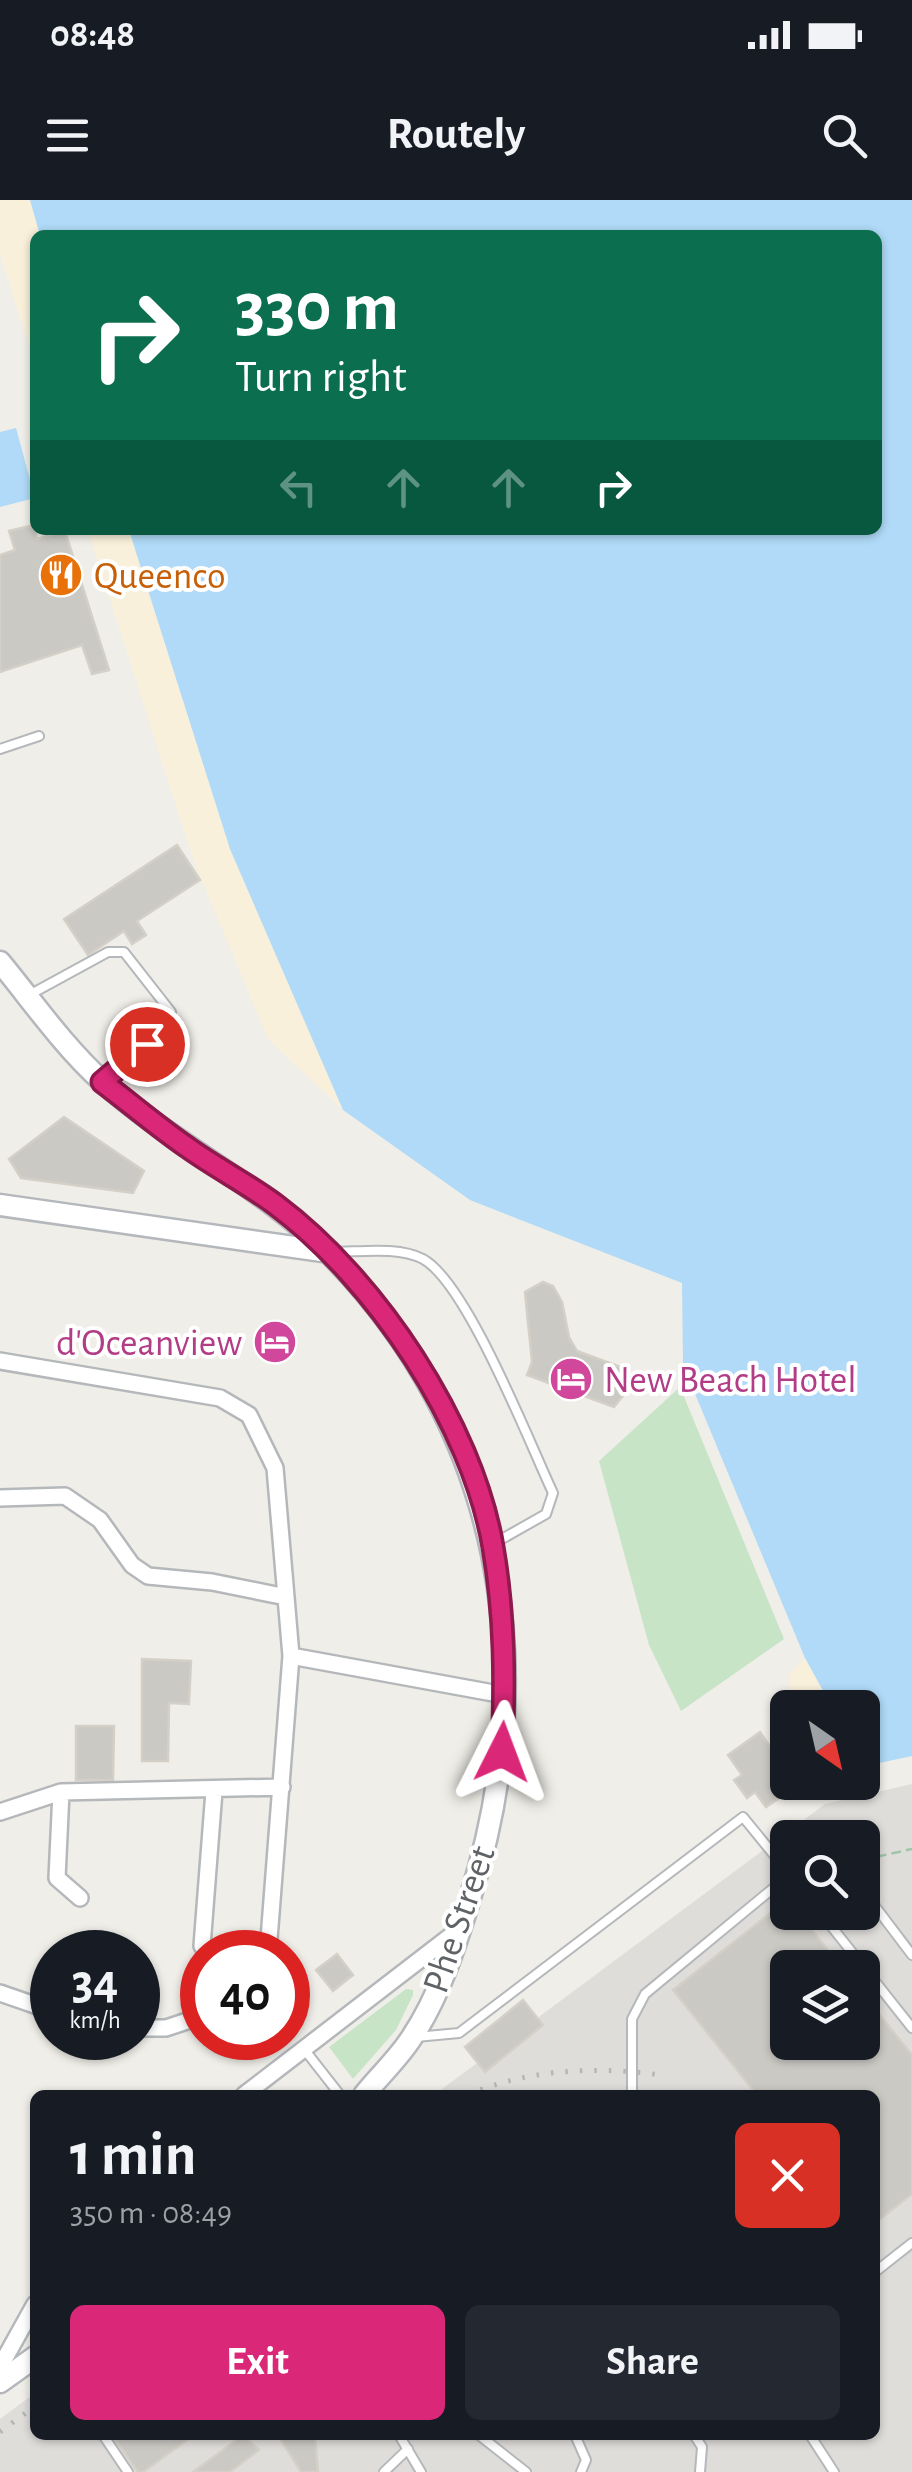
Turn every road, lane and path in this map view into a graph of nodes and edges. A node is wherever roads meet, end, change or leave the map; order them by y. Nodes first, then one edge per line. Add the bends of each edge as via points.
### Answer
1 (39, 736) dead end
2 (0, 748) edge
3 (0, 962) edge
4 (27, 996) junction
5 (102, 1082) junction
6 (0, 1205) edge
7 (277, 1206) junction
8 (258, 1240) junction
9 (329, 1252) junction
10 (0, 1360) edge
11 (0, 1498) edge
12 (493, 1544) junction
13 (286, 1597) junction
14 (291, 1656) junction
15 (504, 1696) junction
16 (282, 1788) junction
17 (214, 1791) junction
18 (61, 1792) junction
19 (0, 1812) edge
20 (912, 1849) edge
21 (770, 1851) edge
22 (880, 1856) edge
23 (770, 1889) edge
24 (80, 1898) dead end
25 (880, 1913) edge
26 (461, 1928) junction
27 (203, 1930) edge
28 (270, 1930) edge
29 (834, 1930) edge
30 (912, 1955) edge
31 (0, 1993) edge
32 (30, 2003) edge
33 (912, 2028) edge
34 (412, 2037) junction
35 (310, 2045) edge
36 (310, 2058) edge
37 (291, 2060) edge
38 (251, 2090) edge
39 (336, 2090) edge
40 (368, 2090) edge
41 (632, 2090) edge
42 (912, 2242) edge
43 (880, 2268) edge
44 (30, 2313) edge
45 (30, 2360) edge
46 (0, 2367) edge
47 (0, 2382) edge
48 (106, 2440) edge
49 (402, 2440) edge
50 (485, 2440) edge
51 (577, 2440) edge
52 (697, 2440) edge
53 (813, 2440) edge
54 (408, 2450) junction
55 (128, 2472) edge
56 (384, 2472) edge
57 (421, 2472) edge
58 (526, 2472) edge
59 (581, 2472) edge
60 (700, 2472) edge
61 (834, 2472) edge

1 - 2 lane
3 - 4 street, Phe Street
4 - 5 street, Phe Street
4 - 5 lane via 108,952 124,952 171,1012 169,1024
5 - 7 street, Phe Street
6 - 8 street
7 - 8 street via 276,1228
7 - 9 street, Phe Street
8 - 9 street
9 - 12 street, Phe Street via 391,1323 448,1420
9 - 12 lane via 408,1252 425,1260 442,1274 479,1338 552,1493 546,1514
10 - 13 street via 220,1398 250,1415 275,1468
11 - 13 street via 65,1496 100,1520 148,1576
12 - 15 street, Phe Street via 505,1636
13 - 14 street
14 - 15 street
14 - 16 street
15 - 26 street, Phe Street via 495,1806
16 - 17 street
16 - 28 street
17 - 18 street
17 - 27 street
18 - 19 street
18 - 24 street via 57,1878
20 - 22 path
21 - 34 lane via 744,1817 459,2033
23 - 41 lane via 645,1994 632,2019
25 - 30 lane
26 - 34 street, Phe Street
26 - 35 street
29 - 33 lane
31 - 32 street
34 - 40 street, Phe Street
36 - 39 lane
37 - 38 street
42 - 43 lane
44 - 46 street
45 - 47 street
48 - 55 lane
49 - 54 lane
50 - 58 lane
51 - 59 lane via 586,2460
52 - 60 lane
53 - 61 lane
54 - 56 lane
54 - 57 lane

